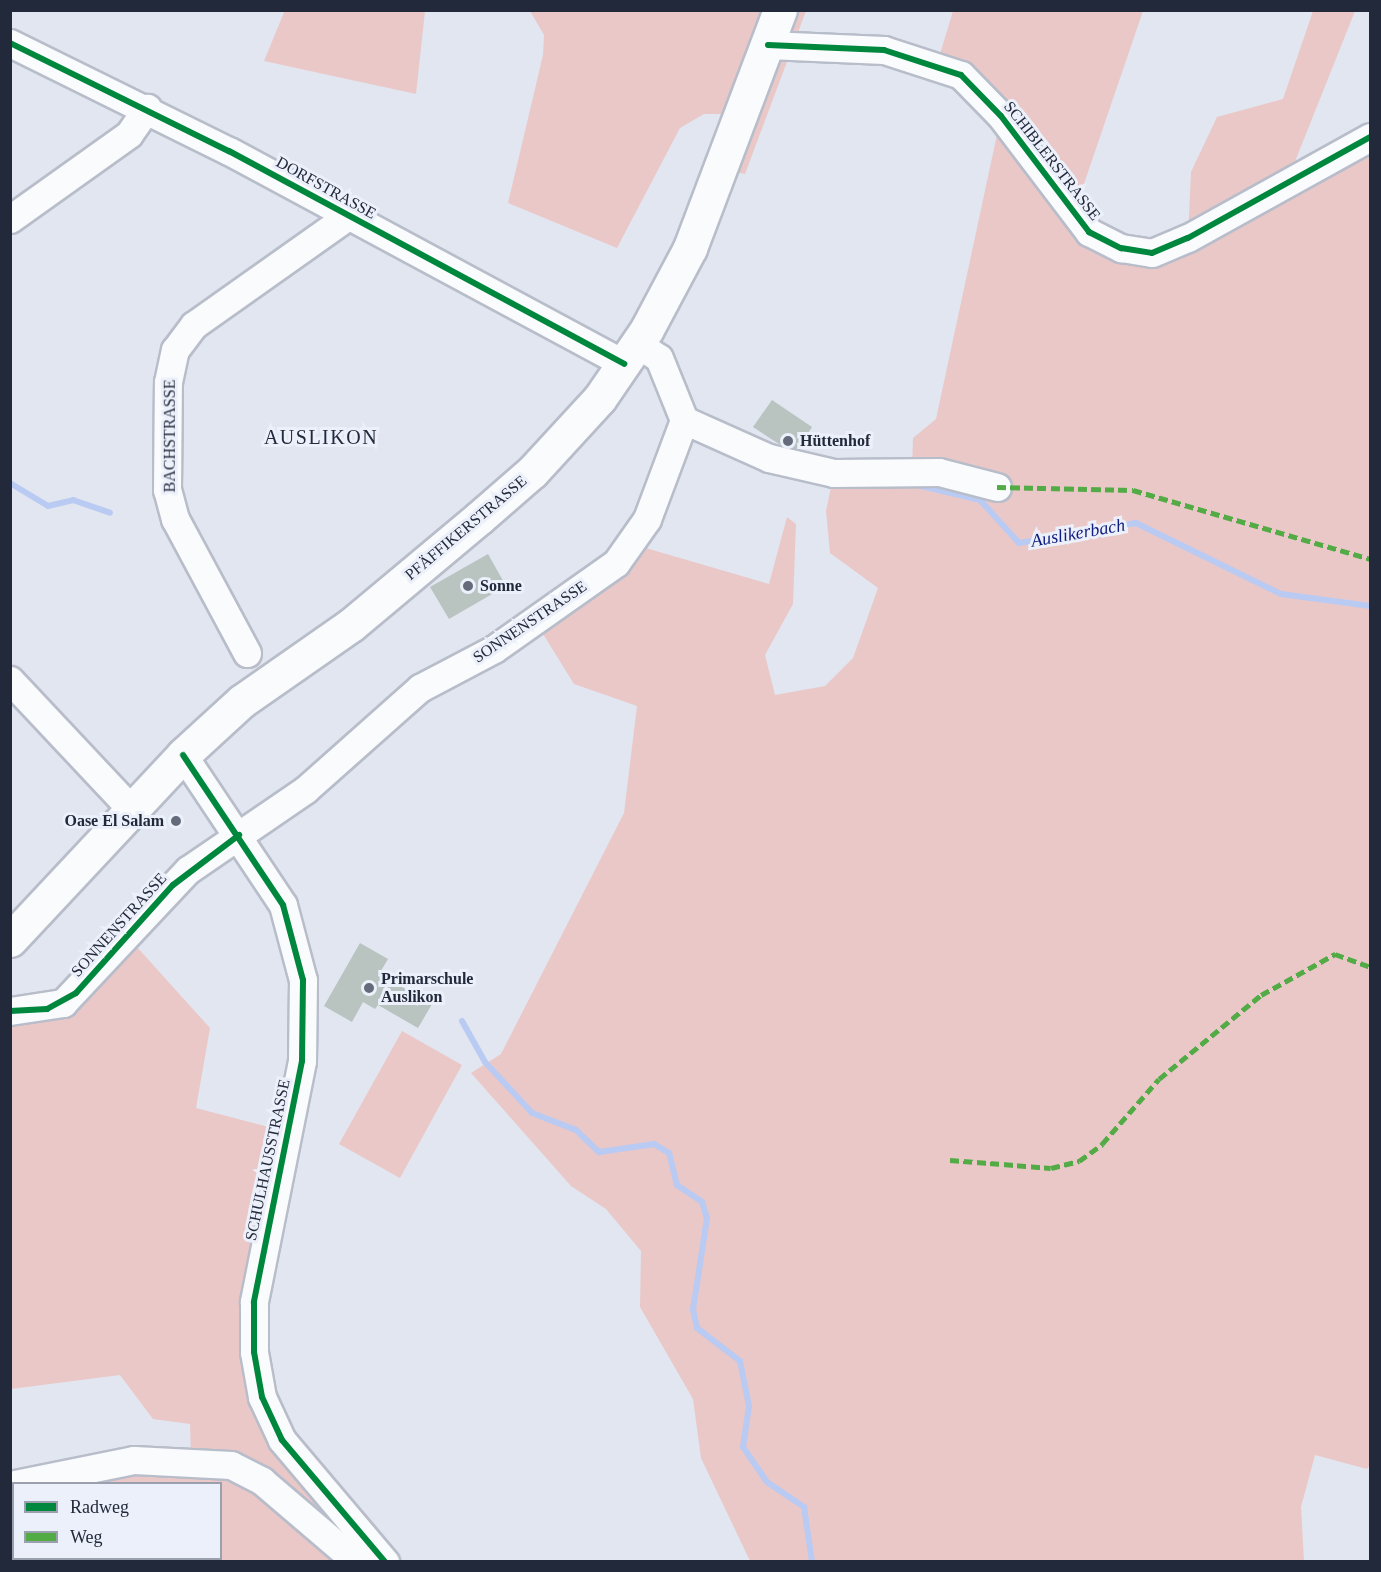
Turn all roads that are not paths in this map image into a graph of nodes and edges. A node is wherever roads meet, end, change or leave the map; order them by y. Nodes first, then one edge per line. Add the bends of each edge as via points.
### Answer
1 (780, 10) edge
2 (10, 42) edge
3 (768, 45) junction
4 (147, 108) junction
5 (1371, 137) edge
6 (348, 216) junction
7 (10, 219) edge
8 (631, 354) junction
9 (684, 420) junction
10 (997, 487) dead end
11 (247, 653) dead end
12 (10, 680) edge
13 (183, 754) junction
14 (130, 808) junction
15 (239, 835) junction
16 (10, 940) edge
17 (10, 1011) edge
18 (23, 1482) edge
19 (357, 1562) edge
20 (385, 1562) edge

1 - 3 main road, PFÄFFIKERSTRASSE
2 - 4 street, DORFSTRASSE
3 - 5 street, SCHIBLERSTRASSE via 865,47 960,75 1002,116 1089,232 1121,248 1152,252 1188,238
3 - 8 main road, PFÄFFIKERSTRASSE via 690,248
4 - 6 street, DORFSTRASSE
4 - 7 street via 129,134
6 - 8 street, DORFSTRASSE via 542,320
6 - 11 street, BACHSTRASSE via 194,325 175,350 168,382 167,490 174,519
8 - 9 street, DORFSTRASSE via 660,358
8 - 13 main road, PFÄFFIKERSTRASSE via 532,472 351,625 242,700
9 - 10 street via 770,458 834,473 912,468
9 - 15 street, SONNENSTRASSE via 647,519 616,562 494,649 420,688 305,790
12 - 14 street
13 - 14 main road, PFÄFFIKERSTRASSE
13 - 15 street, SCHULHAUSSTRASSE
14 - 16 main road, PFÄFFIKERSTRASSE
15 - 17 street, SONNENSTRASSE via 188,870 63,1003
15 - 20 street, SCHULHAUSSTRASSE via 292,923 305,1018 302,1061 255,1302 254,1352 262,1397 282,1440
18 - 19 street via 134,1460 231,1465 262,1480

